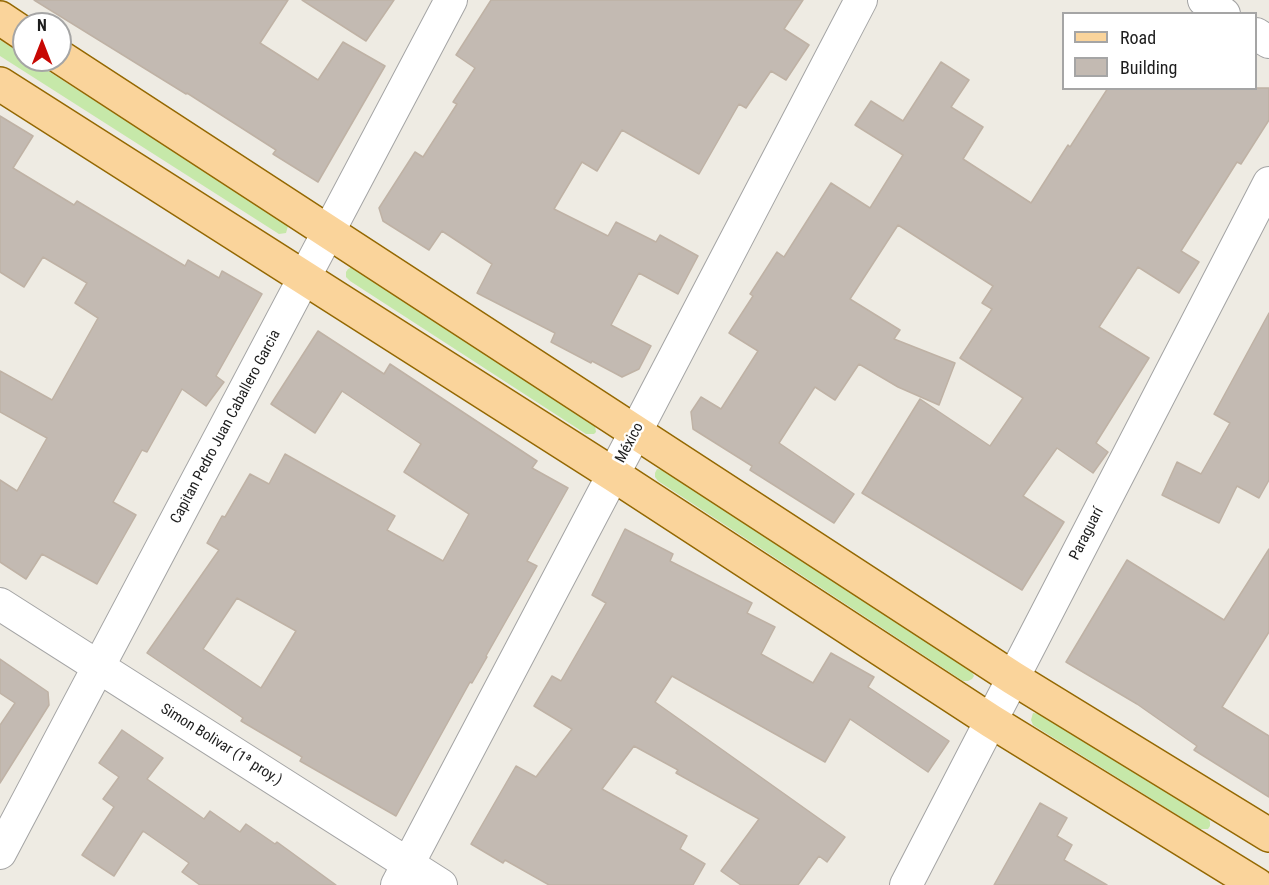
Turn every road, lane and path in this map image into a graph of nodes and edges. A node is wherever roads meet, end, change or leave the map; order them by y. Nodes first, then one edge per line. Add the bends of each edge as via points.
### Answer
1 (451, 0) edge
2 (861, 0) edge
3 (1203, 0) edge
4 (1221, 12) edge
5 (72, 65) edge
6 (0, 84) edge
7 (1269, 183) edge
8 (328, 232) junction
9 (304, 279) junction
10 (636, 433) junction
11 (614, 475) junction
12 (0, 604) edge
13 (98, 667) junction
14 (1013, 678) junction
15 (991, 721) junction
16 (1269, 836) edge
17 (0, 853) edge
18 (403, 875) edge
19 (441, 885) edge
20 (906, 885) edge
21 (1257, 885) edge

1 - 8 street, Capitan Pedro Juan Caballero Garcia
2 - 10 street, México
3 - 4 street
5 - 8 main road
6 - 9 main road
7 - 14 street, Paraguarí
8 - 9 street, Capitan Pedro Juan Caballero Garcia
8 - 10 main road
9 - 11 main road
9 - 13 street, Capitan Pedro Juan Caballero Garcia
10 - 11 street, México
10 - 14 main road
11 - 15 main road
11 - 18 street, México
12 - 13 street, Simon Bolivar (1ª proy.)
13 - 17 street, Capitan Pedro Juan Caballero Garcia
13 - 18 street, Simon Bolivar (1ª proy.)
14 - 15 street, Paraguarí
14 - 16 main road
15 - 20 street, Paraguarí
15 - 21 main road
18 - 19 street, Simon Bolivar (1ª proy.)

